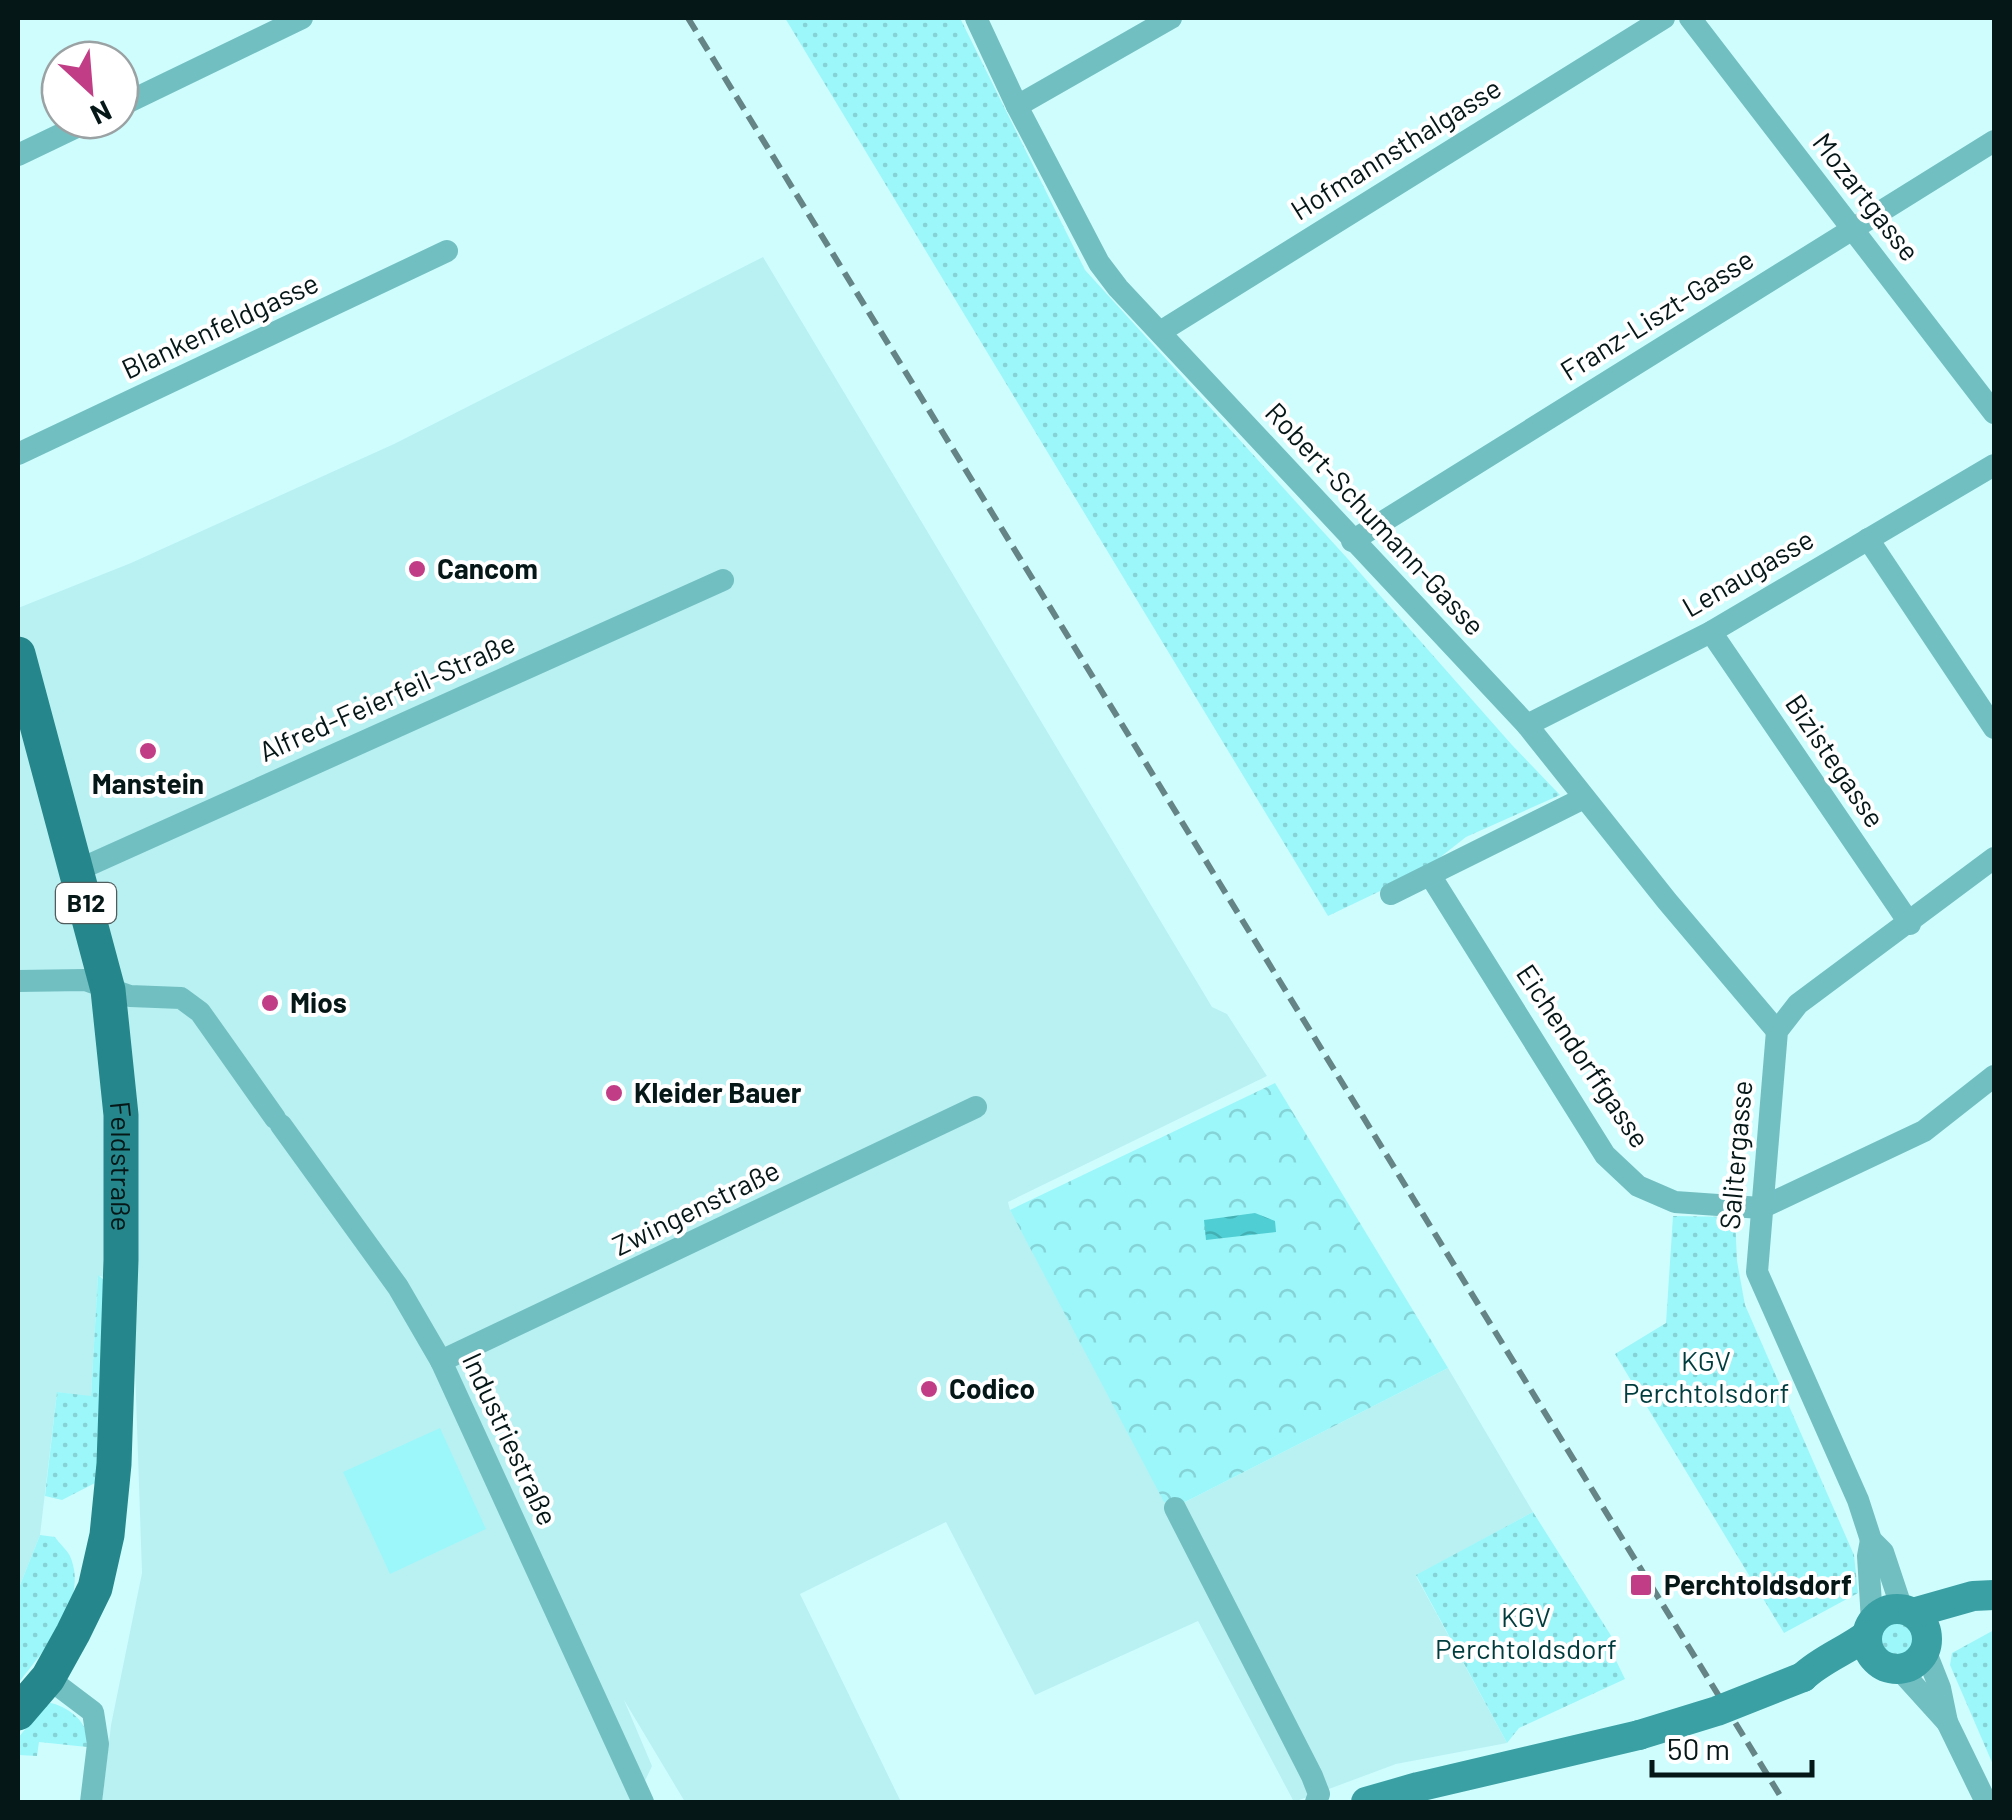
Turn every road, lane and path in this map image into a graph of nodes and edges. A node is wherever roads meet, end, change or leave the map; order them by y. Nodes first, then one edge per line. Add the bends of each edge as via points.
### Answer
1 (302, 18) edge
2 (976, 18) edge
3 (1170, 18) edge
4 (1664, 18) edge
5 (1690, 18) edge
6 (140, 96) edge
7 (1017, 106) junction
8 (50, 140) edge
9 (1994, 141) edge
10 (18, 156) edge
11 (1852, 228) junction
12 (447, 251) dead end
13 (1160, 332) junction
14 (1994, 413) edge
15 (18, 454) edge
16 (1994, 465) edge
17 (1868, 539) junction
18 (1352, 541) junction
19 (722, 580) dead end
20 (1710, 632) junction
21 (18, 654) edge
22 (1527, 724) junction
23 (1994, 728) edge
24 (1584, 798) junction
25 (1994, 858) edge
26 (78, 870) junction
27 (1430, 875) junction
28 (1390, 894) dead end
29 (1910, 924) junction
30 (18, 981) edge
31 (108, 990) junction
32 (1777, 1031) junction
33 (1994, 1076) edge
34 (976, 1107) dead end
35 (1762, 1208) junction
36 (441, 1361) junction
37 (1175, 1508) dead end
38 (1871, 1540) junction
39 (1994, 1598) edge
40 (1917, 1627) junction
41 (1879, 1647) junction
42 (48, 1678) junction
43 (18, 1702) edge
44 (18, 1713) edge
45 (1948, 1722) junction
46 (1539, 1757) junction
47 (91, 1802) edge
48 (643, 1802) edge
49 (1316, 1802) edge
50 (1338, 1802) edge
51 (1366, 1802) edge
52 (1986, 1802) edge

1 - 6 street
2 - 7 street, Robert-Schumann-Gasse
3 - 7 street
4 - 13 street, Hofmannsthalgasse
5 - 11 street, Mozartgasse
7 - 13 street, Robert-Schumann-Gasse via 1099,264
8 - 10 street
9 - 11 street, Franz-Liszt-Gasse
11 - 14 street, Mozartgasse
11 - 18 street, Franz-Liszt-Gasse
12 - 15 street, Blankenfeldgasse
13 - 18 street, Robert-Schumann-Gasse
16 - 17 street, Lenaugasse
17 - 20 street, Lenaugasse
17 - 23 street
18 - 22 street, Robert-Schumann-Gasse
19 - 26 street, Alfred-Feierfeil-Straße
20 - 22 street, Lenaugasse
20 - 29 street, Bizistegasse
21 - 26 main road, Feldstraße / B12
22 - 24 street, Robert-Schumann-Gasse
24 - 27 street
24 - 32 street, Robert-Schumann-Gasse
25 - 29 street
26 - 31 main road, Feldstraße / B12
27 - 28 street
27 - 35 street, Eichendorffgasse via 1606,1155 1638,1186 1676,1202
29 - 32 street via 1798,1004
30 - 31 street, Industriestraße via 86,980
31 - 36 street, Industriestraße via 180,998 200,1012 398,1287
31 - 42 main road, Feldstraße / B12 via 122,1115 112,1482 95,1588
32 - 35 street, Salitergasse
33 - 35 street, Eichendorffgasse via 1924,1132
34 - 36 street, Zwingenstraße
35 - 38 street, Salitergasse via 1757,1272
36 - 48 street, Industriestraße
37 - 49 street via 1312,1776
38 - 40 street, Salitergasse
38 - 41 street, Salitergasse
39 - 40 street
40 - 41 street via 1889,1610
40 - 41 street via 1918,1662
40 - 45 street, Salitergasse
41 - 45 street
41 - 46 street, bridge via 1824,1678 1803,1677 1717,1712
42 - 43 main road, B12
42 - 44 main road
42 - 47 street via 93,1712 98,1744
45 - 52 street
46 - 50 street via 1506,1754 1413,1768
46 - 51 street

